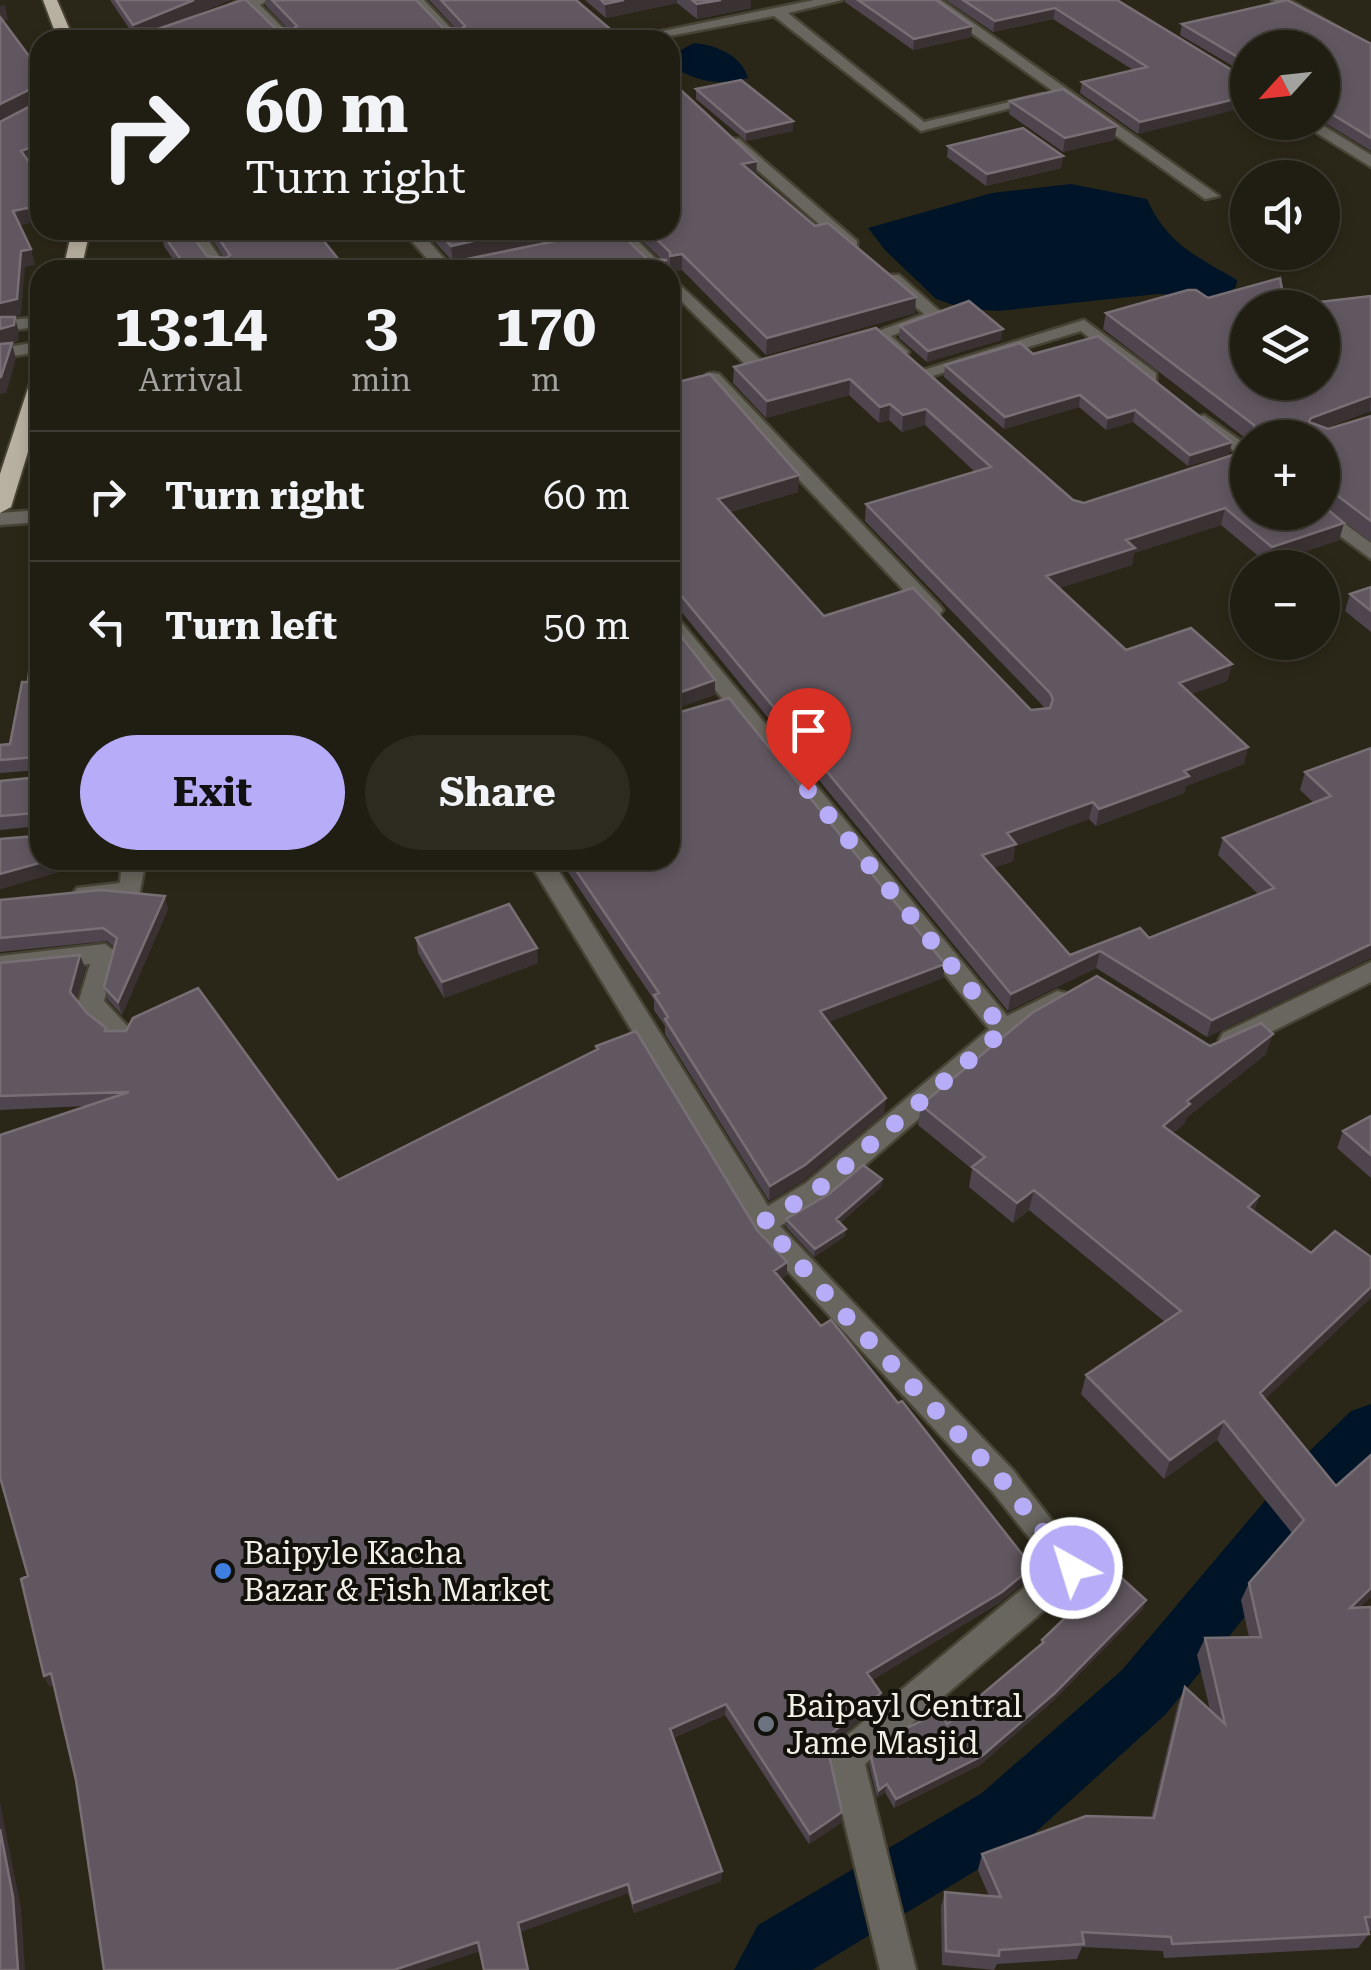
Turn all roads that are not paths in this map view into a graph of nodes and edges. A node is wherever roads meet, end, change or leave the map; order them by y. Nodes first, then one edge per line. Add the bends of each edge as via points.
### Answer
1 (50, 0) edge
2 (416, 0) edge
3 (751, 0) edge
4 (835, 0) edge
5 (932, 0) edge
6 (1279, 0) edge
7 (252, 1) edge
8 (772, 12) junction
9 (200, 21) edge
10 (62, 30) edge
11 (279, 30) edge
12 (445, 30) edge
13 (678, 30) edge
14 (1371, 52) edge
15 (1064, 93) junction
16 (714, 124) edge
17 (1335, 140) edge
18 (1371, 162) edge
19 (1211, 196) dead end
20 (419, 240) edge
21 (623, 240) edge
22 (860, 252) edge
23 (437, 260) edge
24 (647, 260) edge
25 (875, 264) edge
26 (680, 289) edge
27 (30, 323) edge
28 (0, 326) edge
29 (30, 348) edge
30 (0, 353) edge
31 (1158, 384) edge
32 (1188, 408) edge
33 (30, 413) edge
34 (1230, 442) edge
35 (0, 507) edge
36 (30, 517) edge
37 (0, 519) edge
38 (1340, 528) edge
39 (1371, 553) edge
40 (942, 619) edge
41 (680, 635) edge
42 (133, 870) edge
43 (546, 870) edge
44 (56, 897) edge
45 (0, 965) edge
46 (1371, 970) edge
47 (1078, 989) edge
48 (1004, 1030) junction
49 (120, 1034) edge
50 (1206, 1054) edge
51 (763, 1222) junction
52 (895, 1962) edge

1 - 10 highway
2 - 12 street
3 - 8 street
4 - 8 street
5 - 15 street
6 - 14 street
7 - 9 street
7 - 11 street
8 - 13 street
8 - 15 street via 922,127
15 - 19 street
16 - 22 street
17 - 18 street
20 - 23 street
21 - 24 street
25 - 31 street via 936,316 870,336 930,379 1084,325
26 - 40 street via 766,364 706,379
27 - 28 street
29 - 30 street
32 - 34 street
33 - 35 highway
36 - 37 street
38 - 39 street
41 - 48 street via 727,703
42 - 44 street via 132,890
43 - 51 street
45 - 49 street via 106,953 91,1003
46 - 50 street
47 - 48 street
48 - 51 street via 816,1191
51 - 52 street via 1002,1480 1072,1568 846,1758

